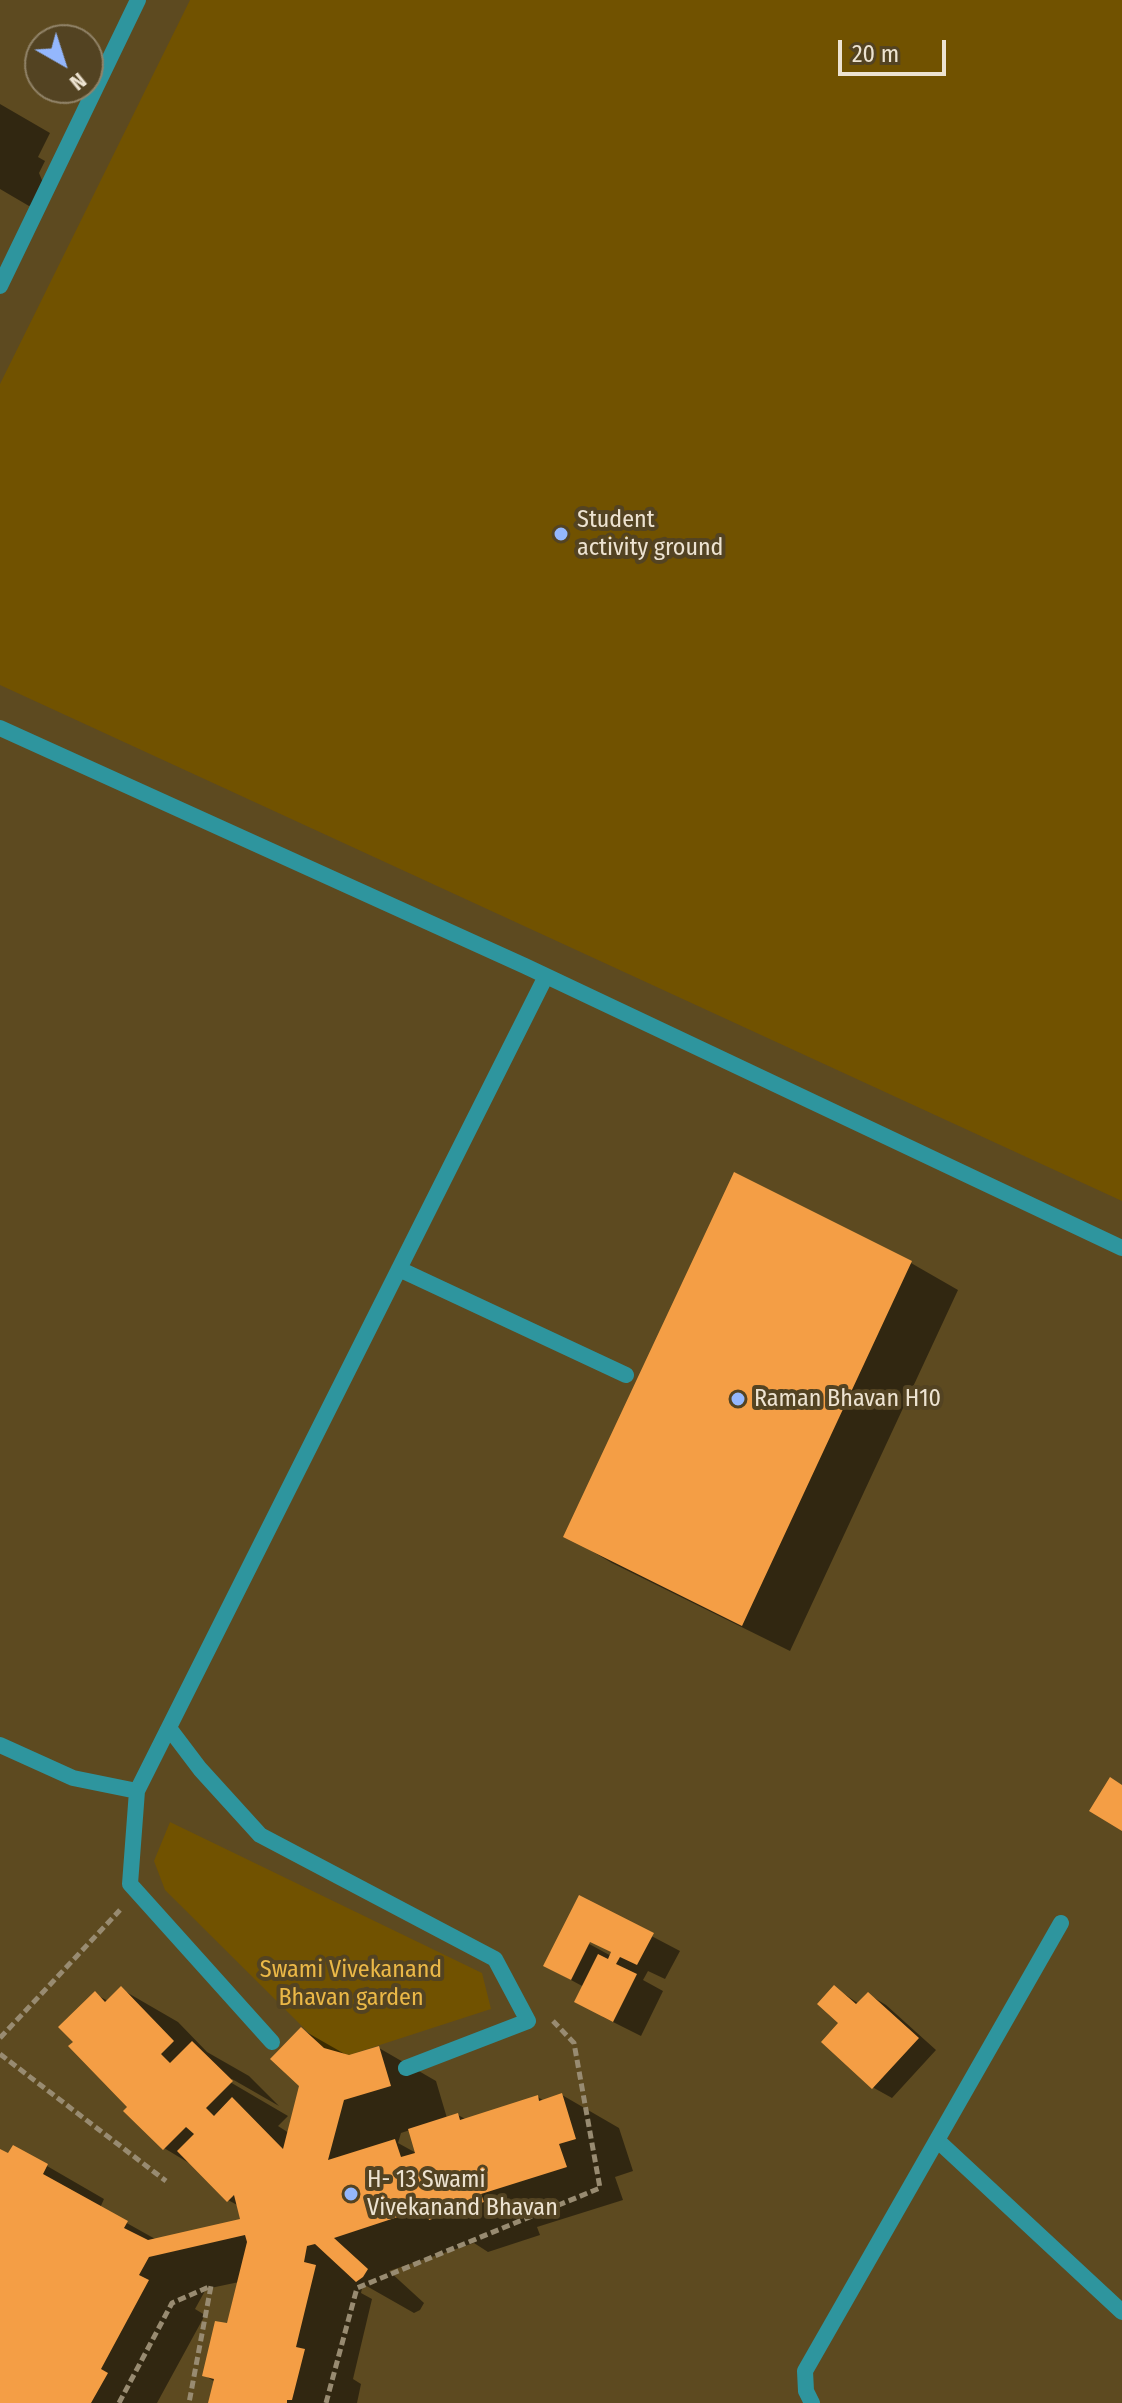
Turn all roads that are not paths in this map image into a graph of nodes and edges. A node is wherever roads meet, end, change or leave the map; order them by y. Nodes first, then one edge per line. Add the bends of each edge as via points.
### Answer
1 (138, 0) edge
2 (0, 286) edge
3 (0, 728) edge
4 (546, 976) junction
5 (1122, 1248) edge
6 (399, 1269) junction
7 (626, 1375) dead end
8 (169, 1728) junction
9 (0, 1745) edge
10 (137, 1791) junction
11 (1061, 1923) dead end
12 (272, 2042) dead end
13 (406, 2068) dead end
14 (937, 2140) junction
15 (1122, 2312) edge
16 (812, 2403) edge

1 - 2 street
3 - 4 street
4 - 5 street
4 - 6 street
6 - 7 street
6 - 8 street
8 - 10 street
8 - 13 street via 260,1835 495,1959 528,2021
9 - 10 street via 73,1778
10 - 12 street via 130,1884
11 - 14 street
14 - 15 street
14 - 16 street via 805,2371

